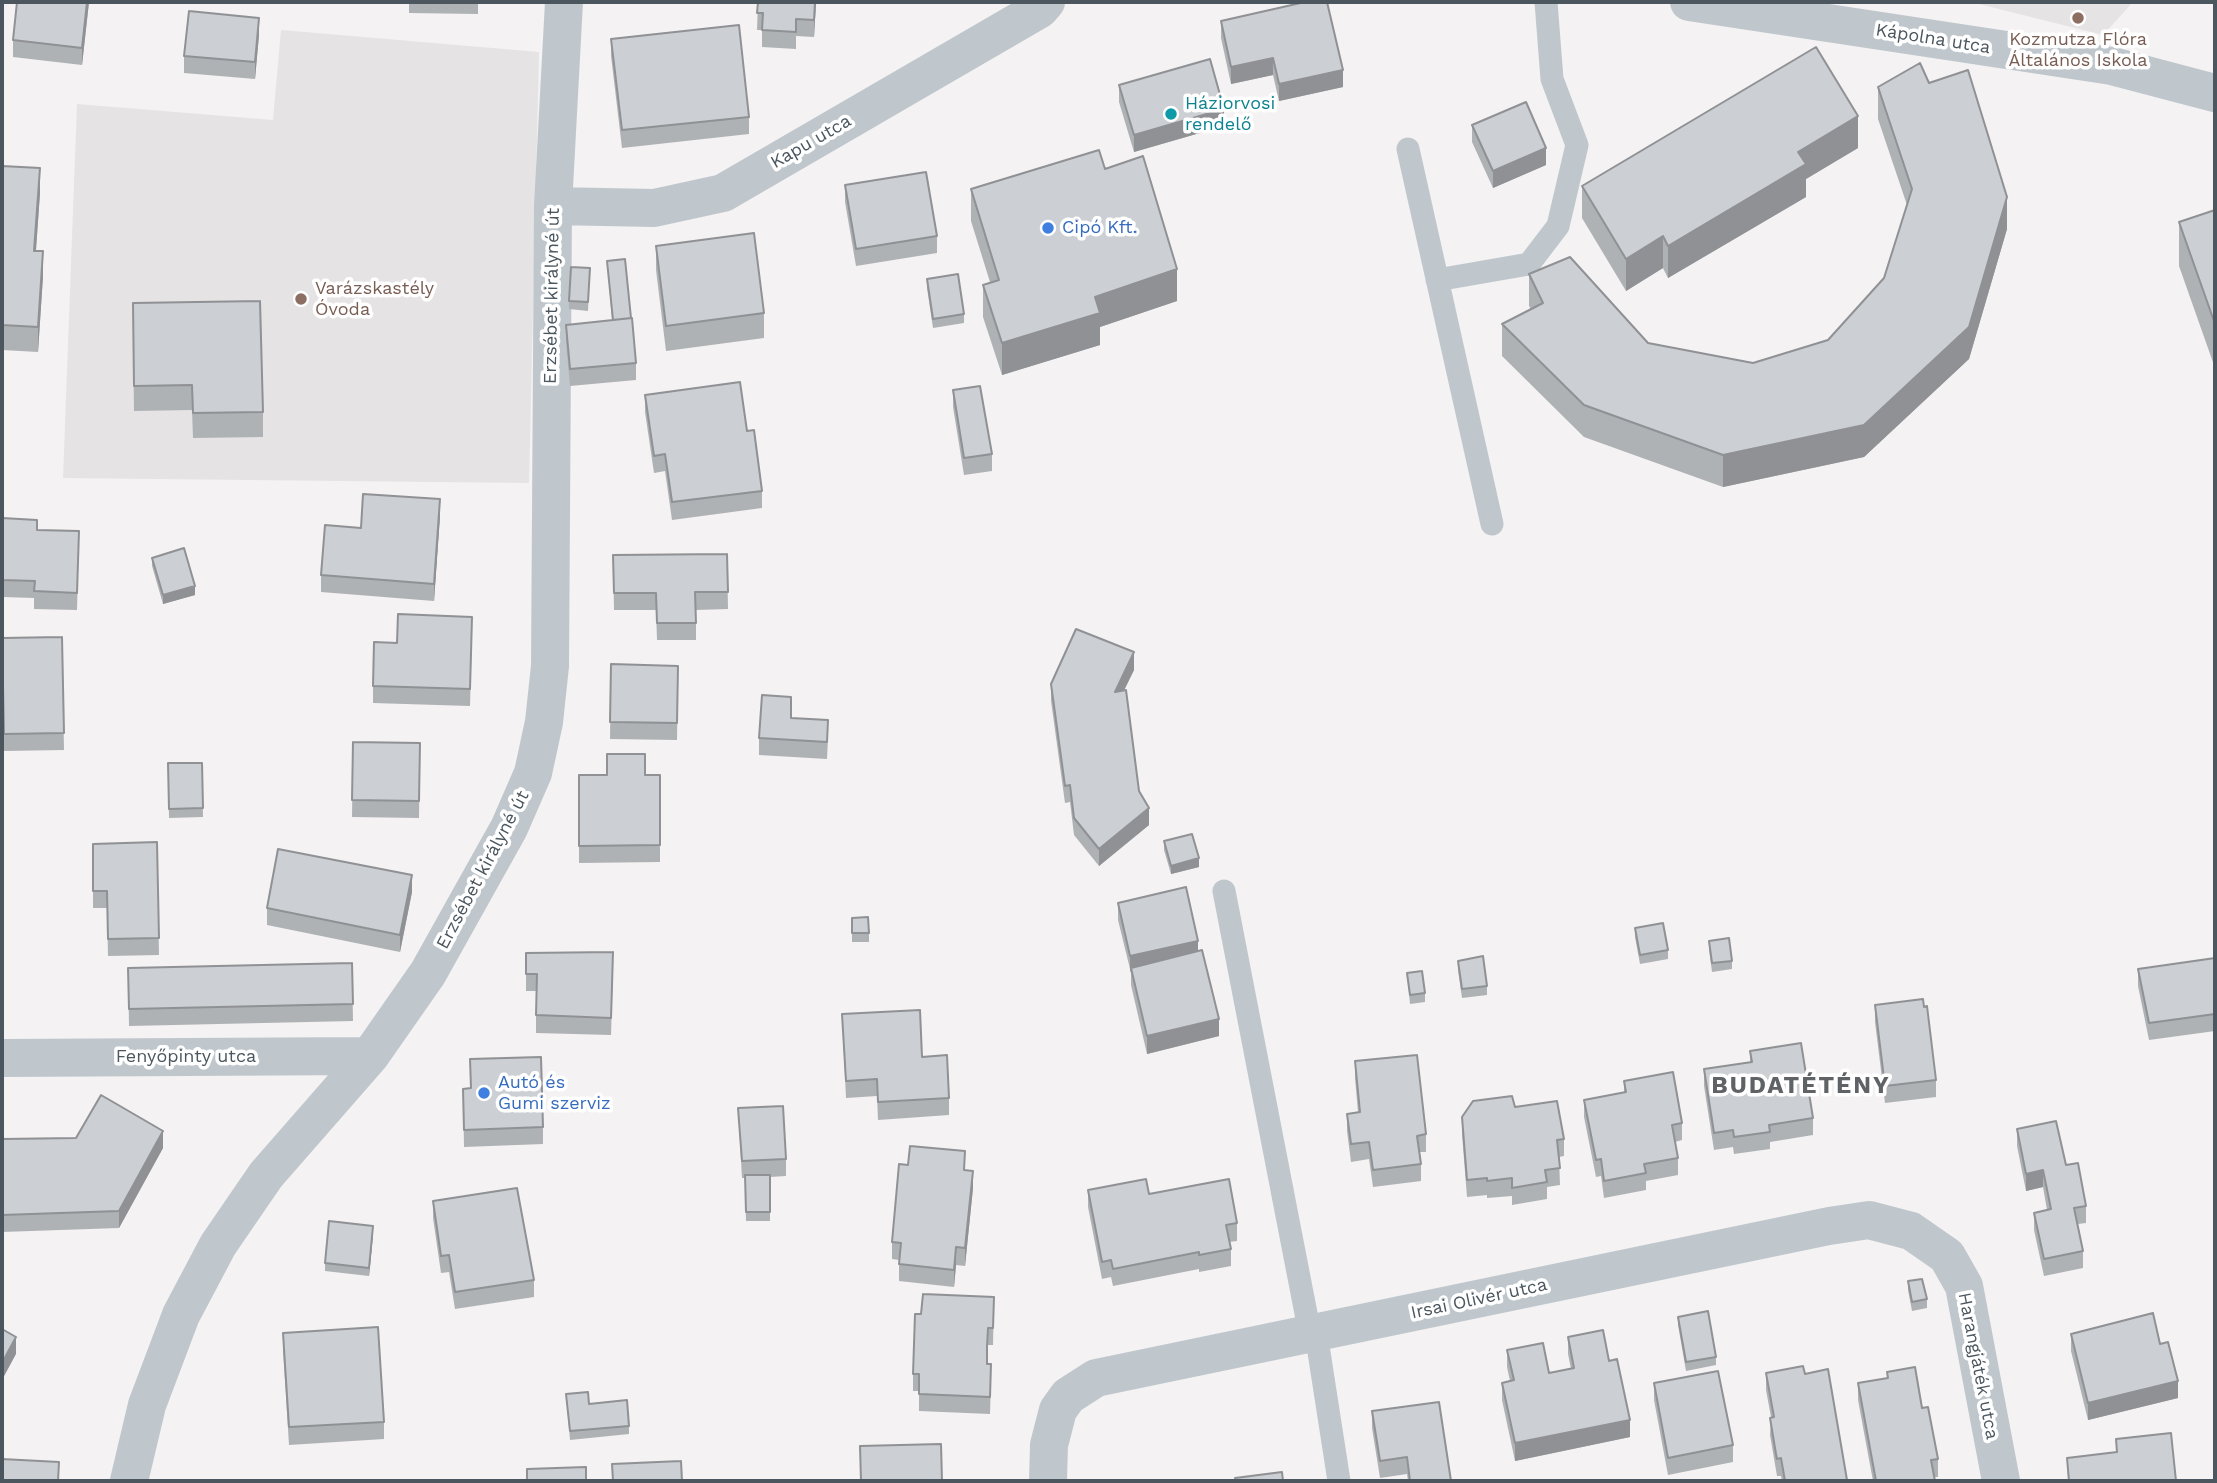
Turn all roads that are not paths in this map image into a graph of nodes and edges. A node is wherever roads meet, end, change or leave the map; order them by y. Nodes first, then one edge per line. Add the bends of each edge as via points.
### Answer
1 (564, 2) edge
2 (1046, 2) edge
3 (1546, 2) edge
4 (1689, 2) edge
5 (2215, 93) edge
6 (1408, 149) dead end
7 (553, 206) junction
8 (1437, 280) junction
9 (1492, 524) dead end
10 (1224, 891) dead end
11 (370, 1056) junction
12 (2, 1058) edge
13 (1911, 1231) joint
14 (1313, 1333) junction
15 (129, 1481) edge
16 (1048, 1481) edge
17 (1339, 1481) edge
18 (2001, 1481) edge

1 - 7 street, Erzsébet királyné út
2 - 7 street, Kapu utca via 723,193 654,208
3 - 8 lane via 1552,79 1577,145 1558,226 1529,264
4 - 5 street, Kápolna utca via 2112,65
6 - 8 lane
7 - 11 street, Erzsébet királyné út via 550,666 544,722 533,773 509,828 428,973
8 - 9 lane
10 - 14 lane
11 - 12 street, Fenyőpinty utca
11 - 15 street, Erzsébet királyné út via 265,1175 218,1245 171,1341 147,1405
13 - 14 street, Irsai Olivér utca via 1869,1220 1829,1226
13 - 18 street, Harangjáték utca via 1947,1256 1964,1286
14 - 16 street, Irsai Olivér utca via 1096,1378 1068,1396 1058,1409 1049,1445
14 - 17 lane

